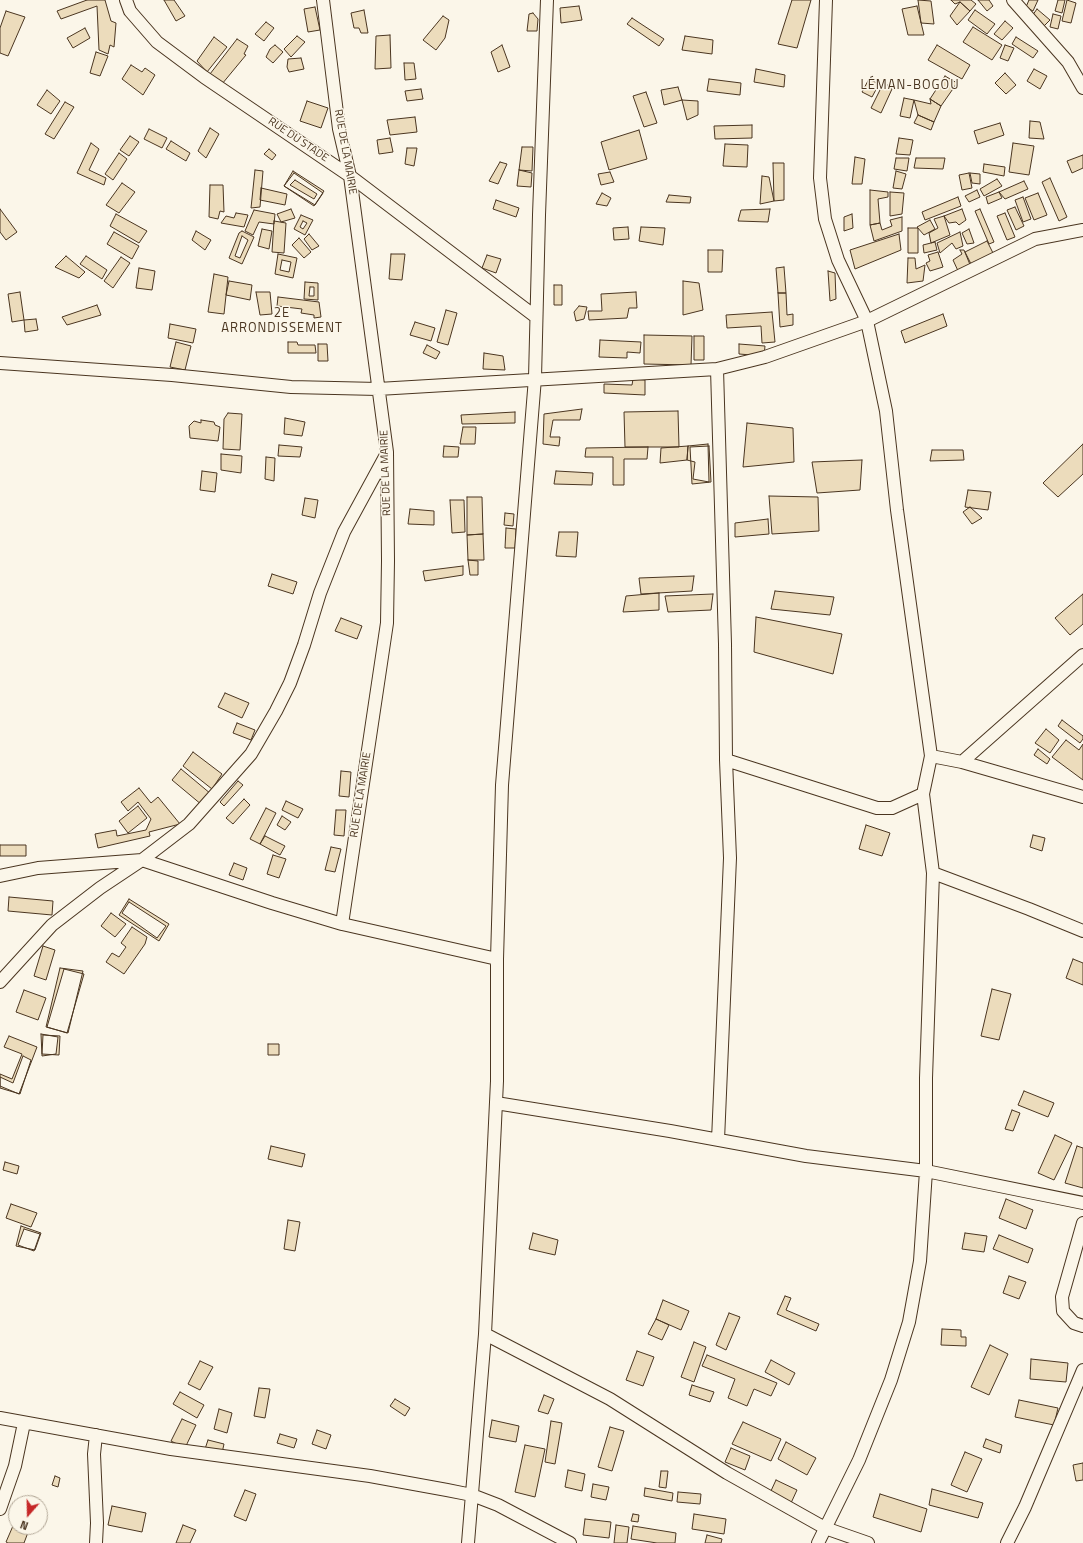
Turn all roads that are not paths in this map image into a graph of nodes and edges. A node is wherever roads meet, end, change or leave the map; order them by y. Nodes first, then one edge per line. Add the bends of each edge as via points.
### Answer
1 (126, 0) edge
2 (323, 0) edge
3 (547, 0) edge
4 (826, 0) edge
5 (1013, 0) edge
6 (1083, 88) edge
7 (350, 176) junction
8 (1083, 230) edge
9 (536, 316) junction
10 (867, 321) junction
11 (0, 363) edge
12 (717, 369) junction
13 (535, 378) junction
14 (378, 389) junction
15 (387, 452) junction
16 (1083, 655) edge
17 (931, 756) junction
18 (726, 760) junction
19 (962, 762) junction
20 (924, 794) junction
21 (1083, 797) edge
22 (142, 860) junction
23 (933, 873) junction
24 (0, 876) edge
25 (342, 924) junction
26 (1083, 931) edge
27 (496, 959) junction
28 (0, 982) edge
29 (496, 1103) junction
30 (718, 1140) junction
31 (926, 1171) junction
32 (1083, 1203) edge
33 (1083, 1223) edge
34 (1083, 1326) edge
35 (485, 1334) junction
36 (1083, 1370) edge
37 (0, 1418) edge
38 (24, 1423) junction
39 (96, 1435) junction
40 (472, 1495) junction
41 (0, 1509) edge
42 (826, 1528) junction
43 (96, 1543) edge
44 (468, 1543) edge
45 (570, 1543) edge
46 (818, 1543) edge
47 (868, 1543) edge
48 (1007, 1543) edge

1 - 7 street, RUE DU STADE via 130,11 157,42
2 - 7 street, RUE DE LA MAIRIE via 339,129
3 - 9 street
4 - 10 street via 820,178 826,219 838,260
5 - 6 street via 1068,62
7 - 9 street, RUE DU STADE
7 - 14 street, RUE DE LA MAIRIE
8 - 10 street via 1035,239
9 - 13 street
10 - 12 street via 765,357
10 - 17 street via 886,411
11 - 14 street via 172,375 291,387
12 - 13 street
12 - 18 street
13 - 14 street
13 - 27 street via 502,785
14 - 15 street, RUE DE LA MAIRIE
15 - 22 street via 344,532 320,593 290,683 251,754 189,824
15 - 25 street, RUE DE LA MAIRIE via 387,623
16 - 19 street
17 - 19 street
17 - 20 street
18 - 20 street via 877,808 892,808
18 - 30 street via 730,858
19 - 21 street
20 - 23 street
22 - 24 street via 38,868
22 - 25 street
22 - 28 street via 88,896 52,925
23 - 26 street
23 - 31 street via 926,1078
25 - 27 street
27 - 29 street
29 - 30 street
29 - 35 street
30 - 31 street via 806,1156
31 - 32 street
31 - 42 street via 920,1261 909,1322 891,1380 862,1453
33 - 34 street via 1062,1297 1063,1311 1074,1323
35 - 40 street
35 - 42 street via 610,1399 727,1473
36 - 48 street via 1025,1507
37 - 38 street
38 - 39 street
38 - 41 street via 15,1466
39 - 40 street via 370,1476
39 - 43 street
40 - 44 street
40 - 45 street via 498,1505
42 - 46 street
42 - 47 street

